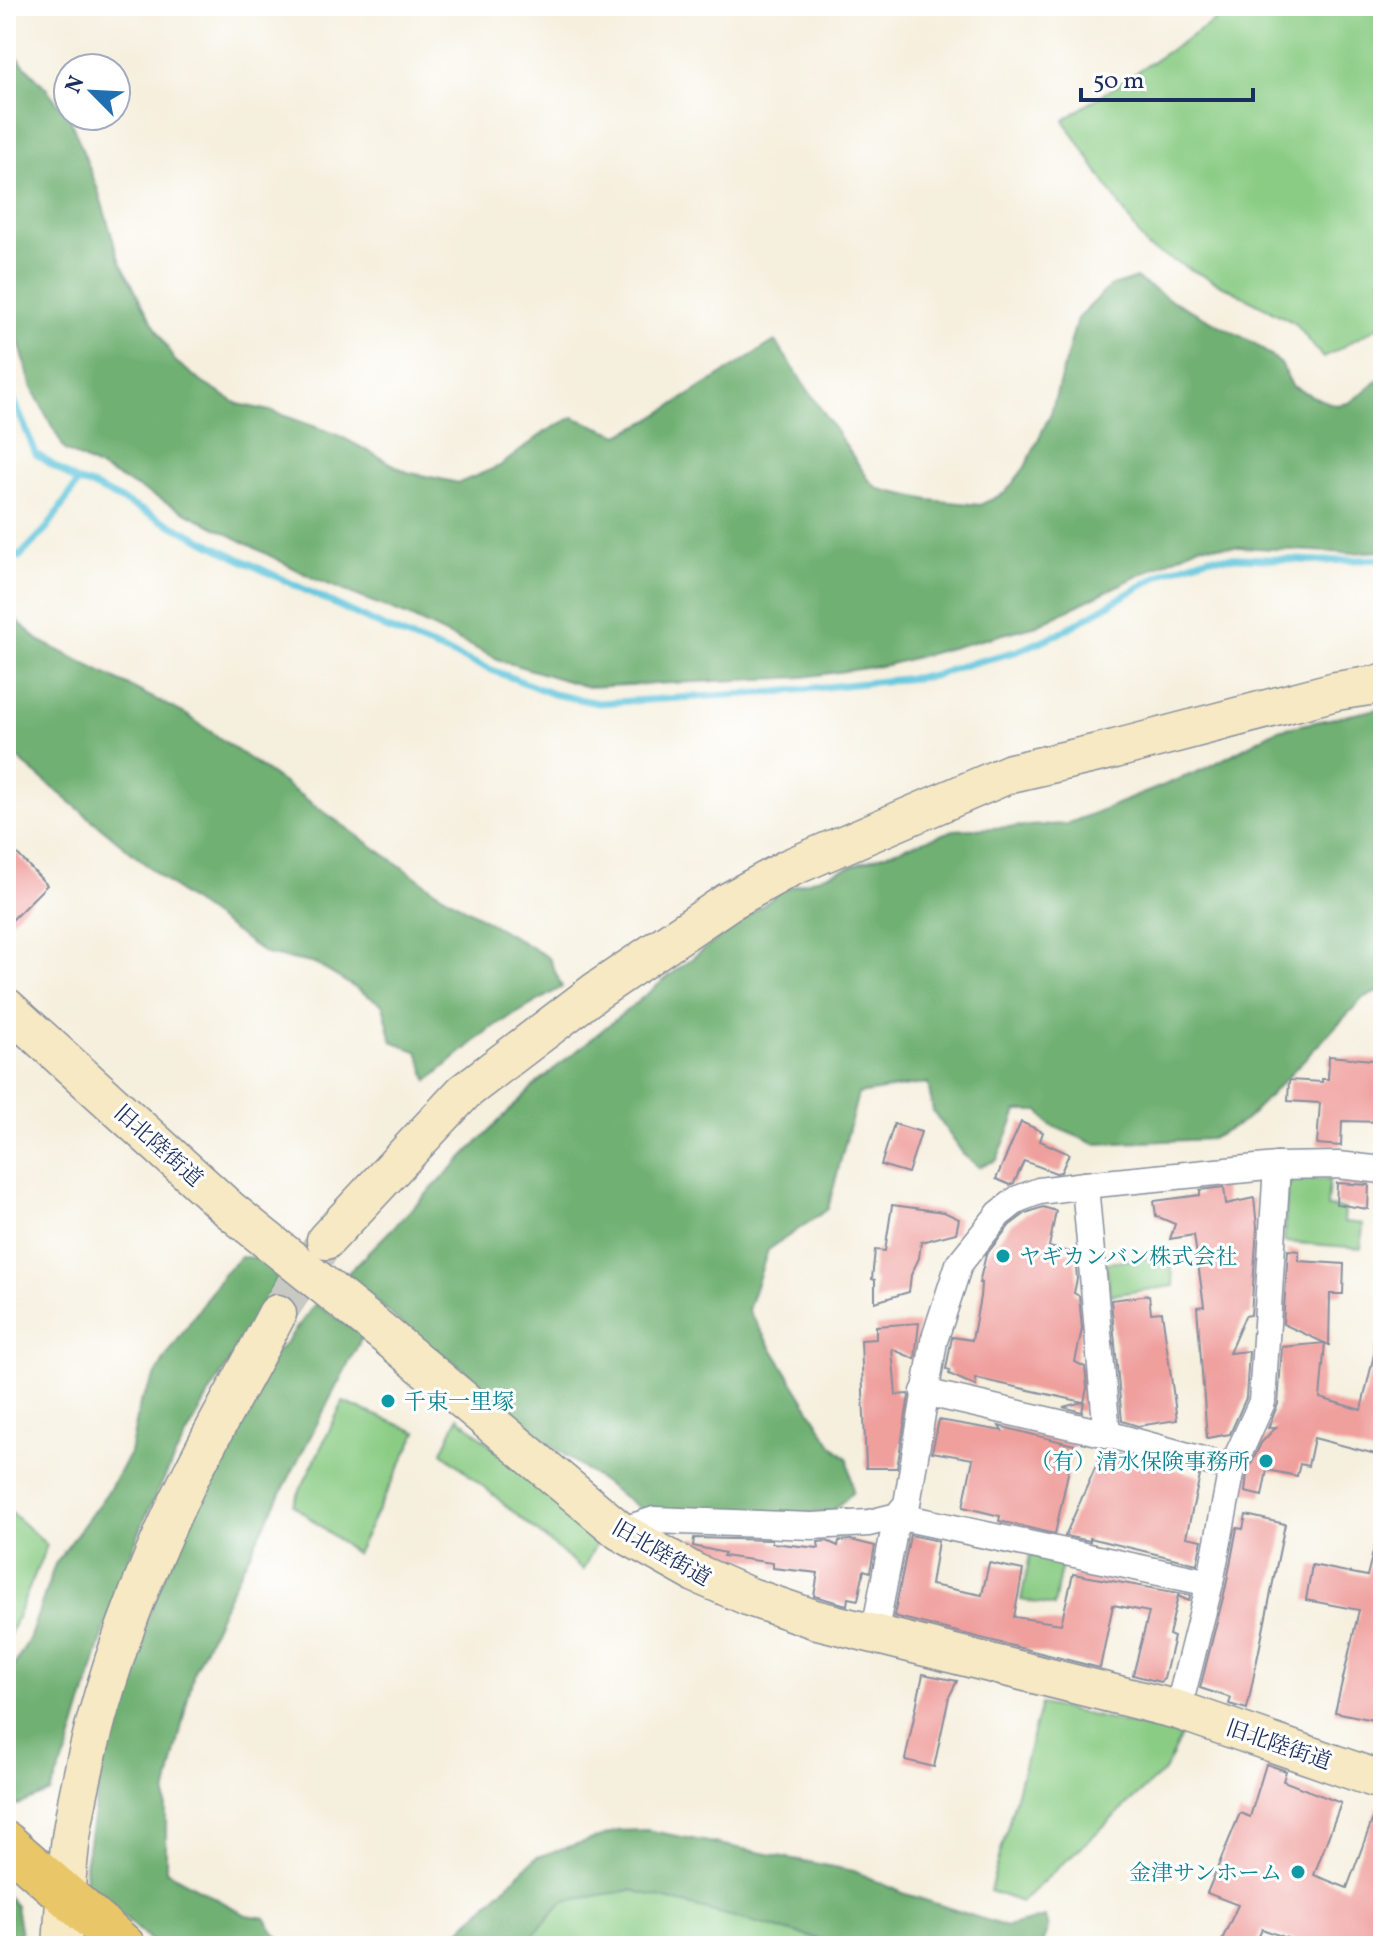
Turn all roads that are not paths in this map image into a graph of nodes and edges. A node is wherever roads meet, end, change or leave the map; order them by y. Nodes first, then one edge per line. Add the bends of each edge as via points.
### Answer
1 (1383, 684) edge
2 (6, 1007) edge
3 (1277, 1166) junction
4 (1383, 1170) edge
5 (1085, 1185) junction
6 (326, 1240) tunnel mouth
7 (277, 1314) tunnel mouth
8 (924, 1392) junction
9 (1107, 1434) junction
10 (1232, 1468) junction
11 (897, 1516) junction
12 (620, 1531) junction
13 (1210, 1583) junction
14 (874, 1635) junction
15 (1178, 1710) junction
16 (1383, 1781) edge
17 (6, 1843) edge
18 (65, 1894) junction
19 (62, 1946) edge
20 (124, 1946) edge

1 - 6 street via 1336,691 1011,773 789,868 728,902 595,992 464,1092
2 - 12 street, 旧北陸街道 via 230,1210
3 - 4 street
3 - 5 street
3 - 10 street via 1262,1402
5 - 8 street via 1018,1199 959,1264
5 - 9 street
7 - 18 street via 191,1476 143,1584 90,1746 72,1826
8 - 9 street
8 - 11 street via 907,1504
9 - 10 street
10 - 13 street
11 - 12 street via 812,1526 654,1520
11 - 13 street
11 - 14 street
12 - 14 street, 旧北陸街道 via 750,1597
13 - 15 street
14 - 15 street, 旧北陸街道
15 - 16 street, 旧北陸街道
17 - 18 main road
18 - 19 street
18 - 20 main road

